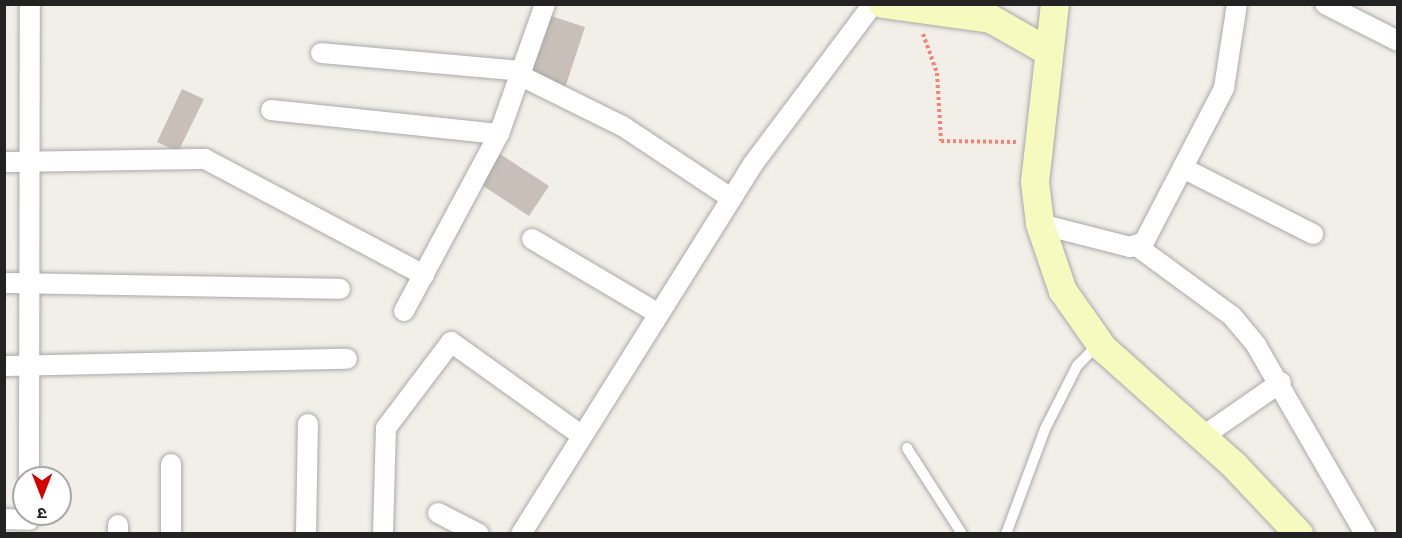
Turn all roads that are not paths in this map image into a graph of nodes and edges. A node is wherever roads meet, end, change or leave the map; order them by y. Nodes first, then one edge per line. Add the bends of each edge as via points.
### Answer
1 (30, 4) edge
2 (545, 4) edge
3 (873, 4) edge
4 (883, 4) edge
5 (1055, 4) edge
6 (1237, 4) edge
7 (1324, 4) edge
8 (1398, 41) edge
9 (1047, 51) junction
10 (321, 53) dead end
11 (521, 74) junction
12 (271, 111) dead end
13 (499, 134) junction
14 (4, 162) edge
15 (31, 162) junction
16 (1183, 168) junction
17 (731, 198) junction
18 (1040, 224) junction
19 (1313, 234) dead end
20 (532, 239) dead end
21 (1138, 247) junction
22 (423, 275) junction
23 (4, 283) edge
24 (30, 283) junction
25 (340, 289) dead end
26 (404, 311) dead end
27 (657, 313) junction
28 (1100, 343) junction
29 (347, 359) dead end
30 (4, 366) edge
31 (30, 366) junction
32 (1281, 382) junction
33 (308, 424) dead end
34 (580, 435) junction
35 (1202, 437) junction
36 (907, 448) dead end
37 (171, 464) dead end
38 (29, 466) edge
39 (438, 513) dead end
40 (171, 534) edge
41 (306, 534) edge
42 (383, 534) edge
43 (479, 534) edge
44 (520, 534) edge
45 (962, 534) edge
46 (1006, 534) edge
47 (1299, 534) edge
48 (1365, 534) edge

1 - 15 street
2 - 11 street
3 - 17 street
4 - 9 main road via 991,20
5 - 9 main road
6 - 16 street via 1224,88
7 - 8 street
9 - 18 main road via 1037,142
10 - 11 street
11 - 13 street
11 - 17 street via 624,128
12 - 13 street
13 - 22 street
14 - 15 street
15 - 22 street via 205,159
15 - 24 street
16 - 19 street
16 - 21 street
17 - 27 street
18 - 21 street
18 - 28 main road via 1062,291
20 - 27 street
21 - 32 street via 1232,316
22 - 26 street
23 - 24 street
24 - 25 street
24 - 31 street
27 - 34 street
28 - 35 main road
28 - 46 lane via 1077,366 1045,429
29 - 31 street
30 - 31 street
31 - 38 street
32 - 35 street
32 - 48 street
33 - 41 street
34 - 42 street via 451,342 386,428
34 - 44 street
35 - 47 main road
36 - 45 lane
37 - 40 street
39 - 43 street

